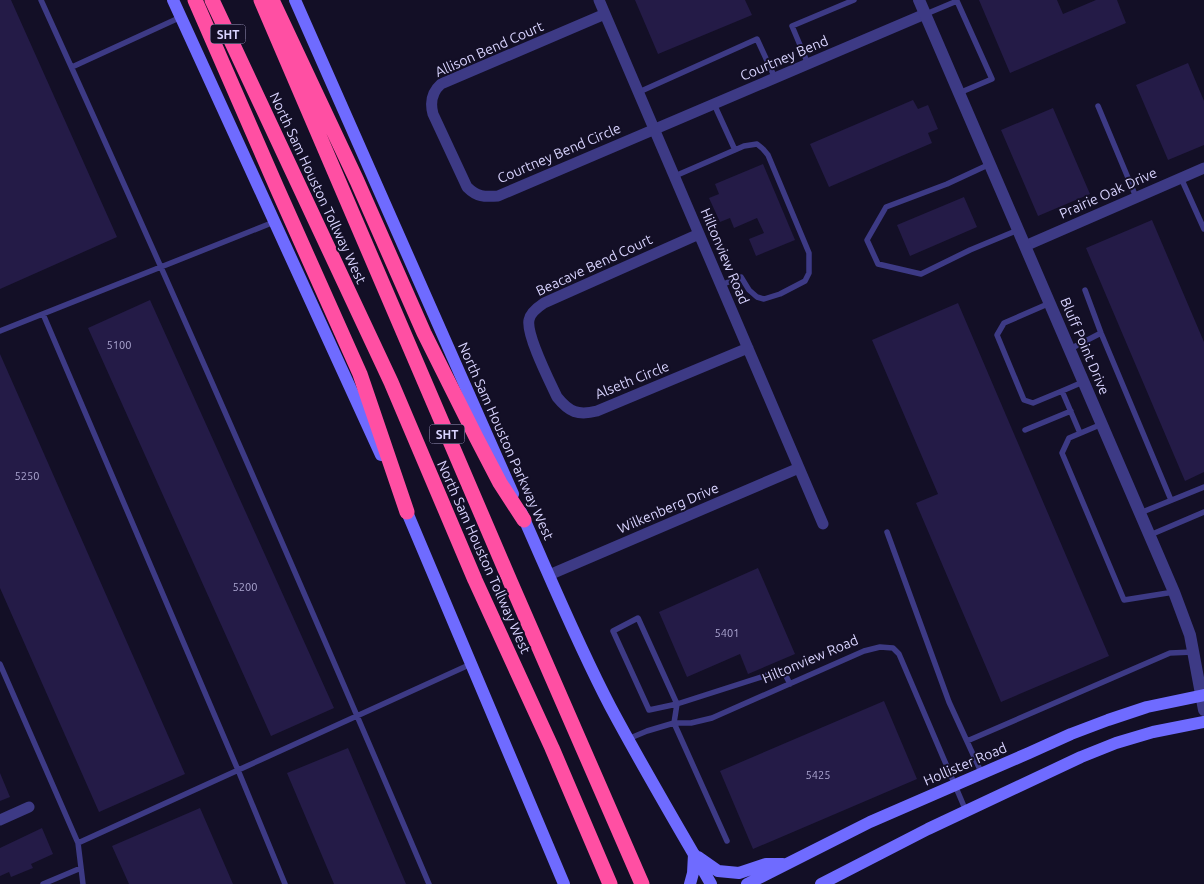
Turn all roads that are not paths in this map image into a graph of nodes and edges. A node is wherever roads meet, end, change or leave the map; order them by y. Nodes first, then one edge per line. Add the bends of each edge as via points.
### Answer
1 (41, 0) edge
2 (173, 0) edge
3 (195, 0) edge
4 (212, 0) edge
5 (261, 0) edge
6 (272, 0) edge
7 (295, 0) edge
8 (599, 0) edge
9 (854, 0) edge
10 (919, 0) edge
11 (958, 0) edge
12 (605, 14) junction
13 (925, 14) junction
14 (181, 17) junction
15 (808, 64) junction
16 (72, 67) junction
17 (775, 78) junction
18 (639, 92) junction
19 (959, 94) junction
20 (714, 104) junction
21 (1098, 106) dead end
22 (654, 129) junction
23 (735, 150) junction
24 (990, 164) junction
25 (1204, 168) edge
26 (674, 176) junction
27 (1181, 178) junction
28 (473, 193) joint
29 (1136, 197) junction
30 (275, 222) junction
31 (1204, 229) edge
32 (1018, 230) junction
33 (699, 234) junction
34 (1025, 246) junction
35 (161, 266) junction
36 (721, 285) junction
37 (1085, 290) dead end
38 (1050, 303) junction
39 (43, 314) junction
40 (0, 331) edge
41 (1101, 333) junction
42 (748, 348) junction
43 (1070, 349) junction
44 (546, 372) joint
45 (1084, 382) junction
46 (1062, 392) junction
47 (1071, 411) junction
48 (1102, 424) junction
49 (1025, 430) dead end
50 (1080, 433) junction
51 (799, 468) junction
52 (1204, 487) edge
53 (1171, 500) junction
54 (407, 512) junction
55 (1204, 512) edge
56 (1140, 513) junction
57 (524, 520) junction
58 (823, 524) dead end
59 (887, 532) dead end
60 (1150, 535) junction
61 (549, 575) junction
62 (1174, 592) junction
63 (1193, 652) junction
64 (0, 664) edge
65 (470, 664) junction
66 (790, 684) junction
67 (1203, 695) edge
68 (677, 704) junction
69 (1204, 710) edge
70 (357, 716) junction
71 (1204, 722) edge
72 (674, 723) junction
73 (628, 739) junction
74 (967, 741) junction
75 (238, 770) junction
76 (982, 774) junction
77 (955, 785) junction
78 (29, 807) dead end
79 (966, 811) junction
80 (0, 820) edge
81 (727, 841) dead end
82 (78, 843) junction
83 (694, 854) junction
84 (786, 864) junction
85 (81, 868) junction
86 (609, 882) edge
87 (43, 884) edge
88 (83, 884) edge
89 (285, 884) edge
90 (429, 884) edge
91 (564, 884) edge
92 (642, 884) edge
93 (690, 884) edge
94 (712, 884) edge
95 (747, 884) edge
96 (821, 884) edge

1 - 16 lane
2 - 14 main road
3 - 54 highway via 360,374
4 - 86 highway, North Sam Houston Tollway West / SHT via 391,382
5 - 92 highway, North Sam Houston Tollway West / SHT
6 - 57 highway via 424,333 500,483
7 - 57 main road, North Sam Houston Parkway West
8 - 12 street, Hiltonview Road
9 - 15 lane via 792,26
10 - 13 street, Bluff Point Drive
11 - 13 lane
11 - 19 lane via 992,79
12 - 18 street, Hiltonview Road
12 - 28 street, Allison Bend Court via 441,84 435,90 431,106 433,114 467,187
13 - 15 street, Courtney Bend
13 - 19 street, Bluff Point Drive
14 - 16 lane
14 - 30 main road
15 - 17 street, Courtney Bend
16 - 35 lane
17 - 18 lane via 757,38
17 - 20 street, Courtney Bend
18 - 22 street, Hiltonview Road
19 - 24 street, Bluff Point Drive
20 - 22 street, Courtney Bend
20 - 23 lane
21 - 29 lane
22 - 26 street, Hiltonview Road
22 - 28 street, Courtney Bend Circle via 498,196
23 - 26 lane
23 - 36 lane via 757,144 768,155 809,253 809,273 805,281 764,299 749,290 741,278
24 - 32 street, Bluff Point Drive
24 - 32 lane via 886,207 867,240 878,264 921,274
25 - 27 street, Prairie Oak Drive
26 - 33 street, Hiltonview Road
27 - 29 street, Prairie Oak Drive
27 - 31 lane
29 - 34 street, Prairie Oak Drive
30 - 35 lane
30 - 54 main road
32 - 34 street, Bluff Point Drive
33 - 36 street, Hiltonview Road
33 - 44 street, Beacave Bend Court via 536,308 529,320 530,336
34 - 38 street, Bluff Point Drive
35 - 39 lane
35 - 70 lane
36 - 42 street, Hiltonview Road
37 - 41 lane
38 - 43 street, Bluff Point Drive
38 - 46 lane via 1004,323 997,335 1024,400 1032,403
39 - 40 lane
39 - 75 lane
41 - 43 lane
41 - 53 lane
42 - 44 street, Alseth Circle via 587,414 570,411 563,405
42 - 51 street, Hiltonview Road
43 - 45 street, Bluff Point Drive
45 - 46 lane
45 - 48 street, Bluff Point Drive
46 - 47 lane
47 - 49 lane
47 - 50 lane
48 - 50 lane
48 - 56 street, Bluff Point Drive
50 - 62 lane via 1069,438 1062,453 1124,600
51 - 58 street, Hiltonview Road
51 - 61 street, Wilkenberg Drive
52 - 53 lane
53 - 56 lane
54 - 65 main road
55 - 60 lane
56 - 60 street, Bluff Point Drive
57 - 61 main road, North Sam Houston Parkway West
59 - 74 lane via 949,702
60 - 62 street, Bluff Point Drive
61 - 73 main road, North Sam Houston Parkway West
62 - 63 street, Bluff Point Drive
63 - 67 street, Bluff Point Drive
63 - 74 lane via 1170,653
64 - 82 lane
65 - 70 lane
65 - 91 main road
66 - 68 lane via 783,670
66 - 72 lane, Hiltonview Road via 712,718
66 - 77 lane, Hiltonview Road via 864,650 894,648
67 - 69 street, Bluff Point Drive
67 - 76 main road, Hollister Road via 1147,707 1108,720
68 - 68 lane via 649,710 614,631 638,618
68 - 72 lane
70 - 75 lane
70 - 90 lane
71 - 79 main road via 1116,743
72 - 73 lane, Hiltonview Road
72 - 81 lane
73 - 83 main road, North Sam Houston Parkway West
74 - 76 lane
75 - 82 lane
75 - 89 lane
76 - 77 main road, Hollister Road
77 - 79 lane, Hiltonview Road
77 - 84 main road, Hollister Road
78 - 80 street
79 - 96 main road
82 - 85 lane
83 - 84 main road via 718,870 739,874 766,864
83 - 93 main road
83 - 94 main road, North Sam Houston Parkway West
84 - 95 main road, Hollister Road
85 - 87 lane
85 - 88 lane

